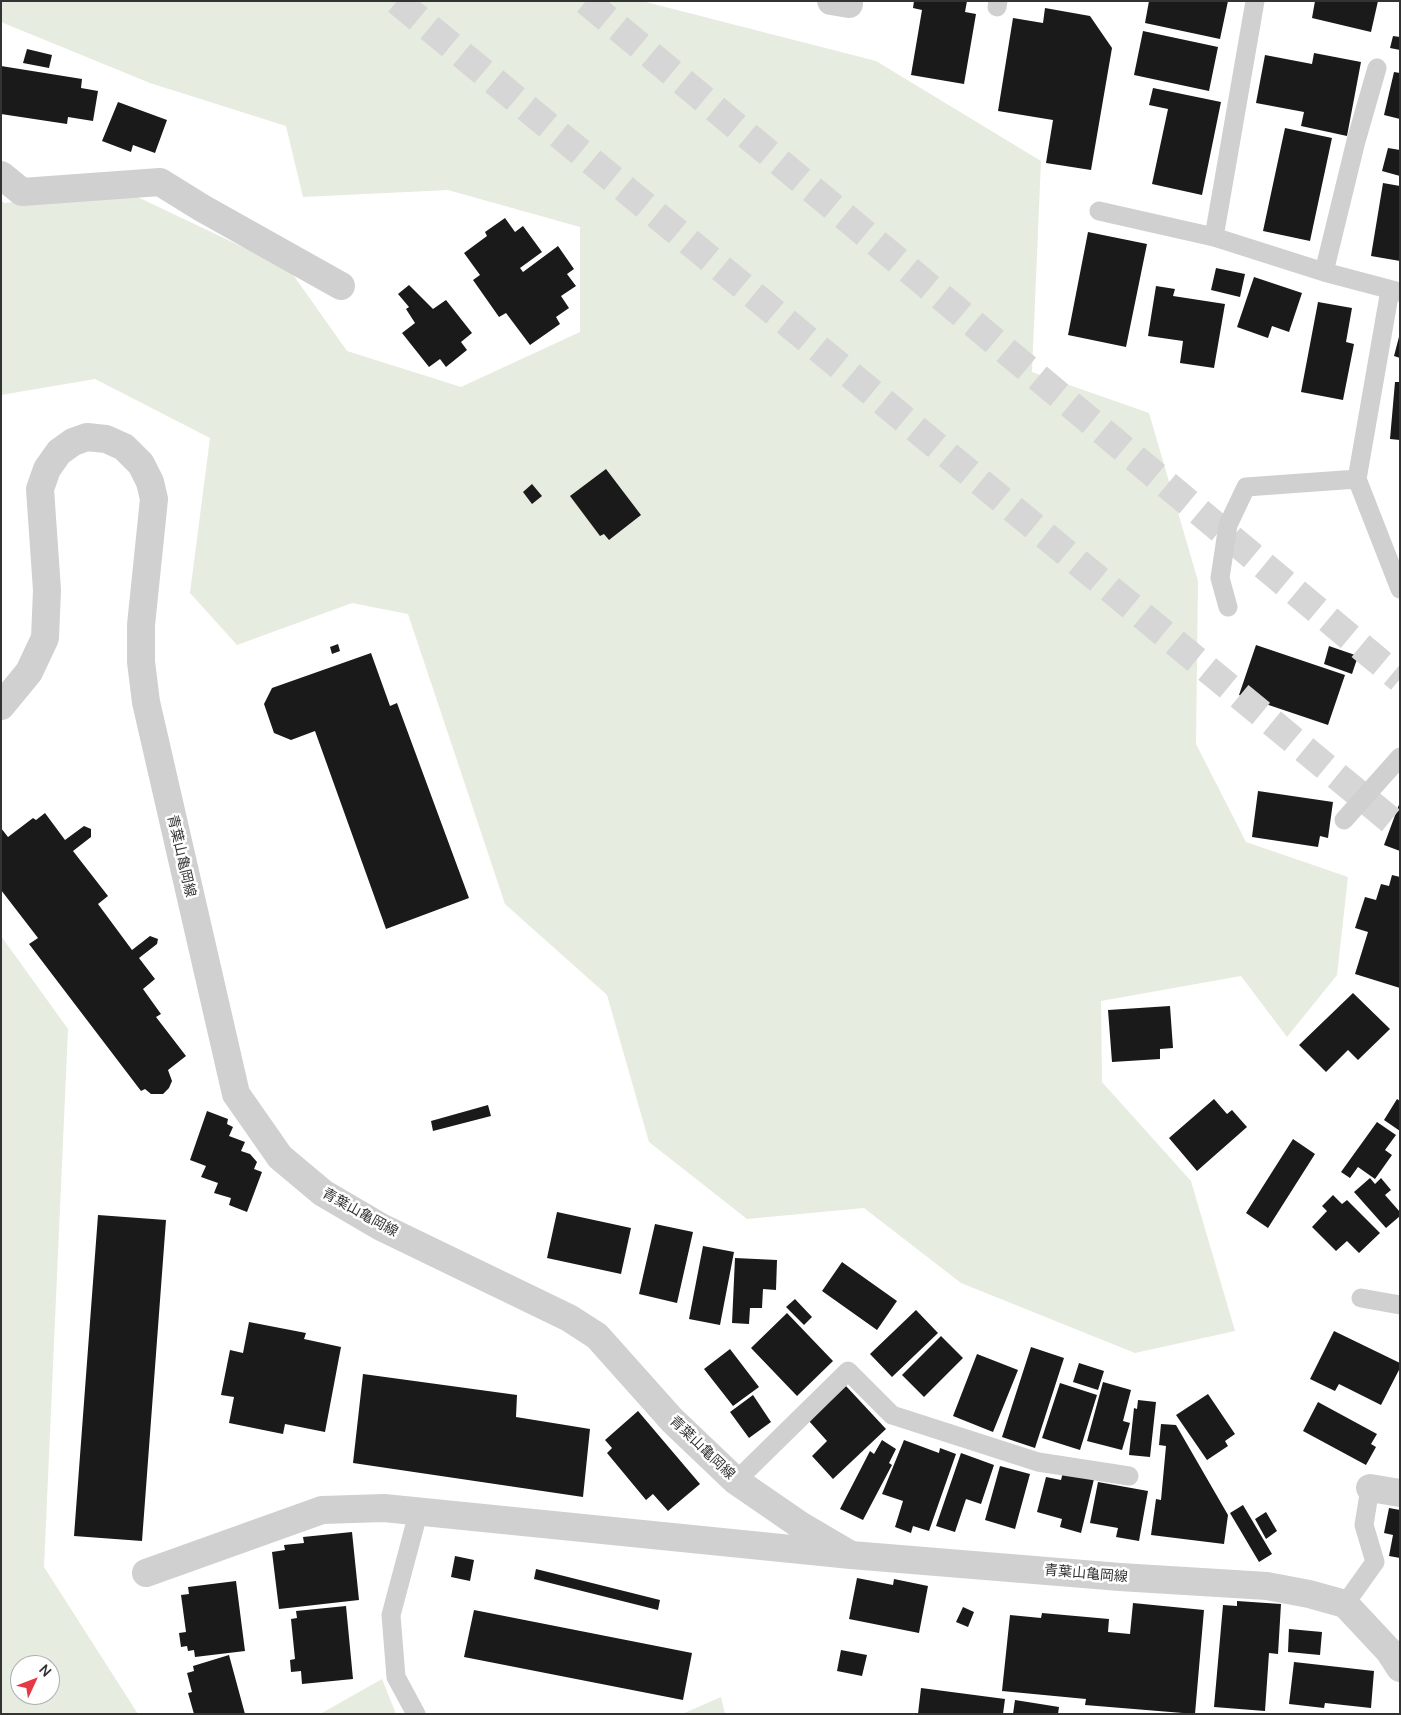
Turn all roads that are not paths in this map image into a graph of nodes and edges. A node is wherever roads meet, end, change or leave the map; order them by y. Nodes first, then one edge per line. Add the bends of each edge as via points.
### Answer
1 (830, 1) edge
2 (849, 1) edge
3 (1255, 1) edge
4 (1378, 68) dead end
5 (1, 175) edge
6 (1099, 211) dead end
7 (1214, 236) junction
8 (1324, 272) junction
9 (341, 286) dead end
10 (1395, 291) edge
11 (1357, 479) junction
12 (1400, 589) edge
13 (1228, 607) dead end
14 (1, 706) edge
15 (1400, 757) edge
16 (1344, 820) dead end
17 (1361, 1298) dead end
18 (1400, 1305) edge
19 (1129, 1476) dead end
20 (736, 1481) junction
21 (1370, 1488) joint
22 (1400, 1493) edge
23 (419, 1510) junction
24 (851, 1554) junction
25 (146, 1573) dead end
26 (1345, 1604) junction
27 (1400, 1668) edge
28 (416, 1714) edge

1 - 2 street via 849,4
3 - 7 lane
4 - 8 lane via 1356,141
5 - 9 street via 22,192 160,182
6 - 7 lane
7 - 8 lane
8 - 10 lane
10 - 11 lane
11 - 12 lane
11 - 13 lane via 1246,487 1228,525 1220,578
14 - 20 street, 青葉山亀岡線 via 29,672 45,638 47,590 40,489 46,469 72,442 87,437 106,439 124,447 141,464 154,499 141,625 145,694 236,1094 280,1157 323,1193 381,1227 569,1318 597,1336 672,1420
15 - 16 lane
17 - 18 lane
19 - 20 lane via 1038,1462 892,1416 848,1371
20 - 24 street, 青葉山亀岡線 via 800,1525
21 - 22 street
21 - 26 lane via 1364,1525 1375,1562
23 - 24 street
23 - 25 street via 322,1510
23 - 28 lane via 391,1615 396,1676
24 - 26 street, 青葉山亀岡線 via 1267,1586 1331,1598
26 - 27 street, 青葉山亀岡線 via 1389,1650

